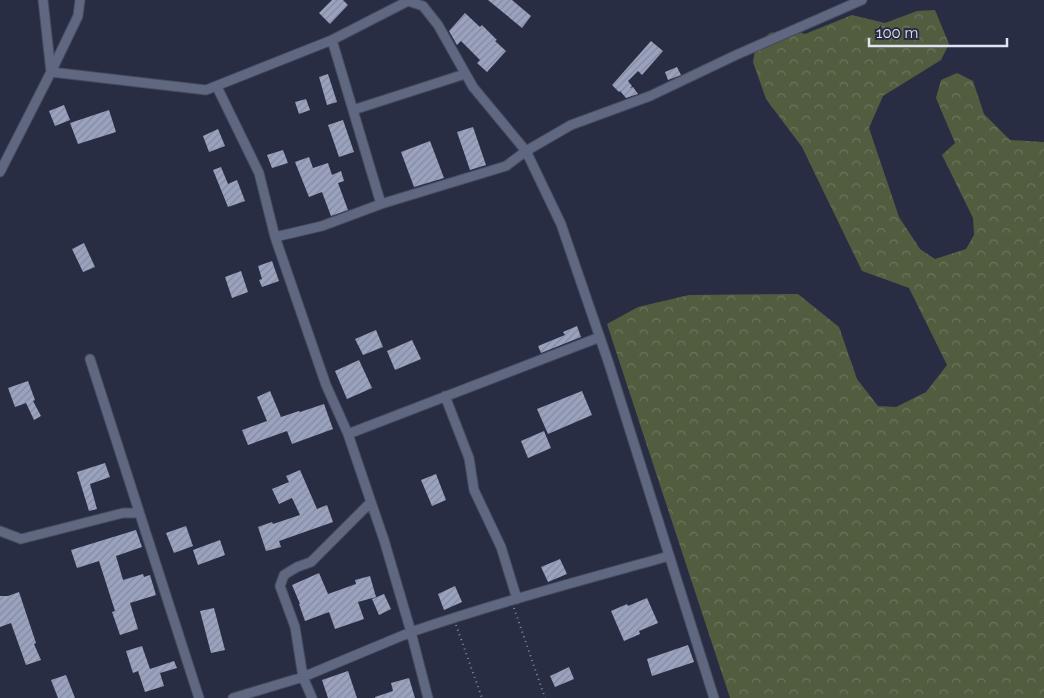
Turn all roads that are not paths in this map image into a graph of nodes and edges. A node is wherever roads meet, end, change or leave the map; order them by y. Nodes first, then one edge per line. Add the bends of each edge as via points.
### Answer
1 (43, 0) edge
2 (80, 0) edge
3 (408, 0) edge
4 (862, 0) edge
5 (422, 3) edge
6 (332, 40) junction
7 (52, 72) junction
8 (465, 74) junction
9 (217, 87) junction
10 (354, 110) junction
11 (526, 151) junction
12 (0, 172) edge
13 (381, 204) junction
14 (275, 237) junction
15 (600, 337) junction
16 (90, 359) dead end
17 (445, 396) junction
18 (348, 434) junction
19 (371, 502) junction
20 (140, 513) junction
21 (0, 531) edge
22 (669, 556) junction
23 (515, 599) junction
24 (411, 632) junction
25 (303, 677) junction
26 (199, 698) edge
27 (233, 698) edge
28 (312, 698) edge
29 (428, 698) edge
30 (714, 698) edge

1 - 7 street
2 - 7 street via 78,16
3 - 5 street
3 - 6 street
4 - 11 street via 650,96 571,125
5 - 8 street
6 - 9 street
6 - 10 street
7 - 9 street via 206,90
7 - 12 street
8 - 10 street
8 - 11 street
9 - 14 street via 259,173
10 - 13 street
11 - 13 street via 506,166
11 - 15 street via 561,224
13 - 14 street via 322,226
14 - 18 street via 326,385
15 - 17 street
15 - 22 street
16 - 20 street
17 - 18 street
17 - 23 street via 469,458 474,490 500,547
18 - 19 street
19 - 24 street
19 - 25 street via 311,562 284,575 280,586 295,627
20 - 21 street via 123,513 21,539
20 - 26 street
22 - 23 street
22 - 30 street
23 - 24 street
24 - 25 street
24 - 29 street
25 - 27 street
25 - 28 street

